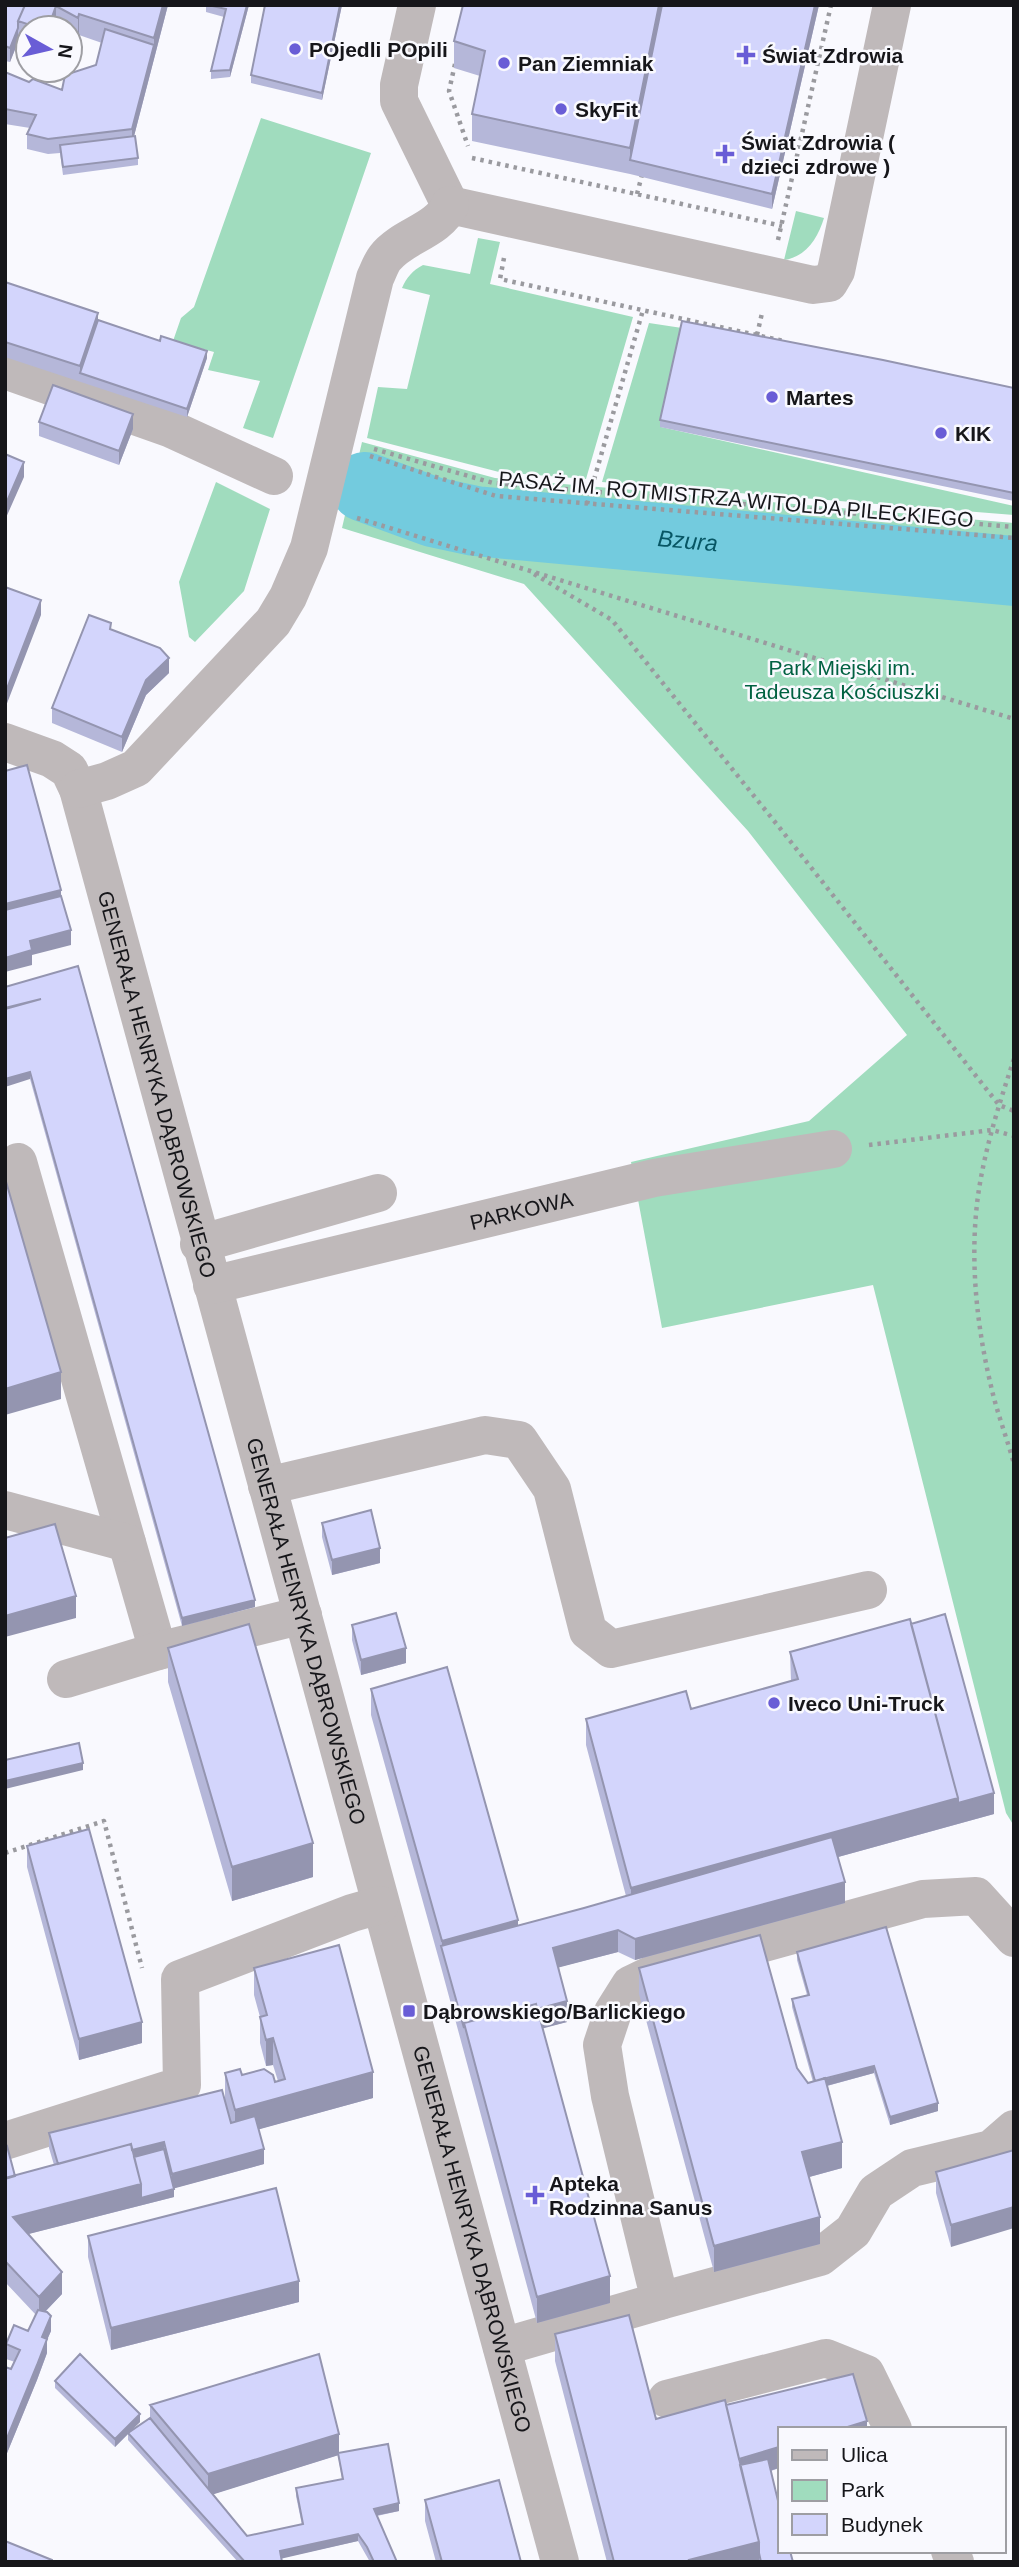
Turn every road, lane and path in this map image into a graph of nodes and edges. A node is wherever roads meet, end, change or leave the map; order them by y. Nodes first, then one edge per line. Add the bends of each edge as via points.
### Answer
1 (416, 5) edge
2 (831, 5) edge
3 (892, 5) edge
4 (457, 55) edge
5 (644, 169) edge
6 (638, 194) junction
7 (450, 205) junction
8 (513, 219) junction
9 (782, 226) junction
10 (771, 275) junction
11 (643, 310) junction
12 (757, 335) junction
13 (797, 344) edge
14 (5, 370) edge
15 (352, 447) junction
16 (274, 476) dead end
17 (590, 492) junction
18 (587, 504) junction
19 (320, 507) junction
20 (1014, 527) edge
21 (1014, 538) edge
22 (528, 570) junction
23 (1014, 719) edge
24 (5, 742) edge
25 (78, 789) junction
26 (1014, 1059) edge
27 (999, 1105) junction
28 (1014, 1111) edge
29 (992, 1130) junction
30 (1014, 1136) edge
31 (833, 1149) joint
32 (18, 1162) dead end
33 (378, 1193) dead end
34 (199, 1244) junction
35 (212, 1285) junction
36 (1014, 1464) edge
37 (267, 1486) junction
38 (5, 1510) edge
39 (127, 1543) junction
40 (868, 1590) dead end
41 (303, 1615) junction
42 (158, 1651) junction
43 (66, 1679) dead end
44 (5, 1853) edge
45 (380, 1905) junction
46 (1014, 1938) edge
47 (180, 1979) junction
48 (1014, 2129) edge
49 (5, 2141) edge
50 (660, 2301) junction
51 (502, 2347) junction
52 (667, 2399) dead end
53 (892, 2427) edge
54 (559, 2562) edge

1 - 7 street via 399,102
2 - 9 path
3 - 10 street via 836,271 829,283 813,285
4 - 6 path via 449,91 472,159
5 - 6 path
6 - 9 path
7 - 8 street
7 - 15 street via 436,223 385,258 375,278
8 - 10 street
8 - 11 path via 500,279
9 - 10 path
10 - 12 path
11 - 12 path
11 - 17 path
12 - 13 path
14 - 16 street via 169,428
15 - 17 path via 493,483
15 - 18 path, PASAŻ IM. ROTMISTRZA WITOLDA PILECKIEGO via 496,496
15 - 19 street
17 - 18 path
17 - 20 path
18 - 21 path, PASAŻ IM. ROTMISTRZA WITOLDA PILECKIEGO
19 - 22 path
19 - 25 street via 299,574 272,622 136,768
22 - 23 path
22 - 27 path via 612,620
24 - 25 street, GENERAŁA HENRYKA DĄBROWSKIEGO via 52,759 69,770
25 - 34 street, GENERAŁA HENRYKA DĄBROWSKIEGO
26 - 27 path
27 - 28 path
27 - 29 path
29 - 30 path
29 - 31 path
29 - 36 path via 979,1189 975,1243 978,1316 991,1387
31 - 35 street, PARKOWA via 654,1178
32 - 39 street
33 - 34 street
34 - 35 street, GENERAŁA HENRYKA DĄBROWSKIEGO
35 - 37 street, GENERAŁA HENRYKA DĄBROWSKIEGO
37 - 40 street via 485,1434 519,1440 552,1489 588,1631 611,1649
37 - 41 street, GENERAŁA HENRYKA DĄBROWSKIEGO
38 - 39 street
39 - 42 street
41 - 42 street
41 - 45 street, GENERAŁA HENRYKA DĄBROWSKIEGO
42 - 43 street
44 - 47 path via 104,1821 147,1989
45 - 47 street
45 - 51 street, GENERAŁA HENRYKA DĄBROWSKIEGO
46 - 50 street via 976,1896 923,1899 655,1973 630,1985 613,2012 602,2045
47 - 49 street via 182,2085
48 - 50 street via 991,2150 912,2168 876,2192 853,2231 820,2257
50 - 51 street
51 - 54 street, GENERAŁA HENRYKA DĄBROWSKIEGO
52 - 53 street via 826,2358 866,2374

